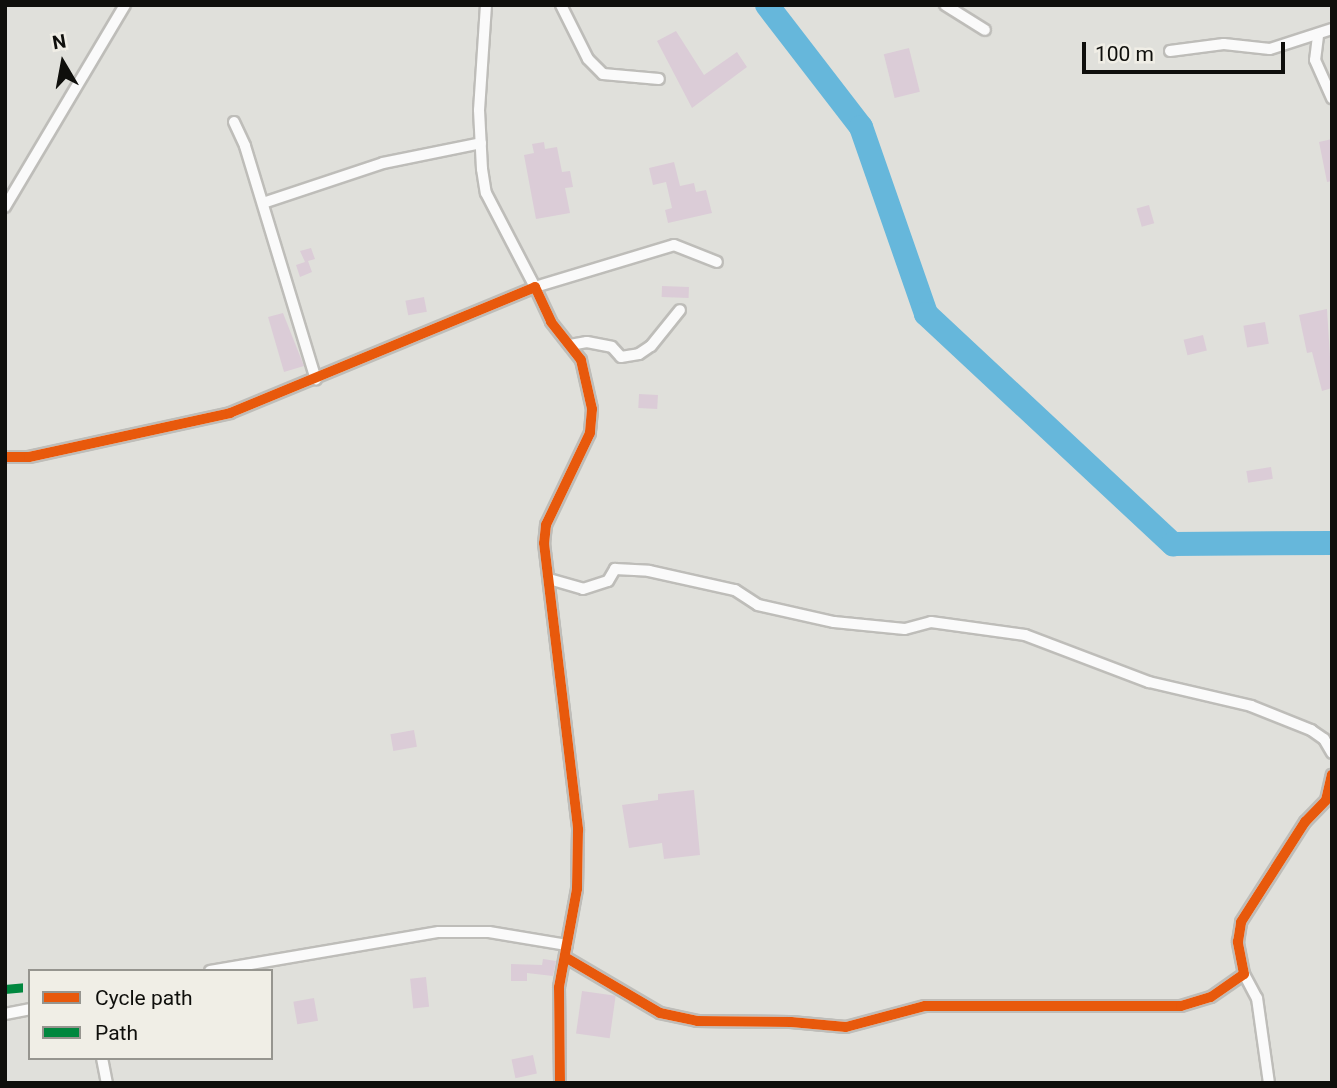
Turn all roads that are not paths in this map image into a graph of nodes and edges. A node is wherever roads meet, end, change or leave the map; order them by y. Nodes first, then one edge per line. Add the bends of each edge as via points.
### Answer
1 (125, 5) edge
2 (486, 5) edge
3 (561, 5) edge
4 (945, 5) edge
5 (1332, 29) edge
6 (985, 30) dead end
7 (1318, 36) junction
8 (1170, 51) dead end
9 (659, 79) dead end
10 (1332, 98) edge
11 (234, 122) dead end
12 (481, 143) junction
13 (262, 203) junction
14 (5, 207) edge
15 (717, 262) dead end
16 (535, 288) junction
17 (680, 310) dead end
18 (570, 345) junction
19 (316, 379) junction
20 (5, 457) edge
21 (549, 579) junction
22 (1332, 753) edge
23 (1332, 775) edge
24 (567, 945) junction
25 (565, 957) junction
26 (222, 969) edge
27 (1244, 974) junction
28 (28, 1009) edge
29 (5, 1014) edge
30 (102, 1060) edge
31 (107, 1083) edge
32 (560, 1083) edge
33 (1269, 1083) edge

1 - 14 street
2 - 12 street
3 - 9 street via 587,59 603,74
4 - 6 street
5 - 7 street
7 - 8 street via 1270,50 1224,44
7 - 10 street via 1315,60
11 - 13 street
12 - 13 street via 383,163
12 - 16 street via 486,193
13 - 19 street
15 - 16 street via 674,245
16 - 18 street via 551,322
16 - 19 street
17 - 18 street via 639,354 621,358 612,347 587,342
18 - 21 street via 581,360 590,388 590,433 546,524
19 - 20 street via 230,413 29,457
21 - 22 street via 583,589 608,581 615,569 649,571 735,590 758,605 834,622 905,629 931,622 1025,635 1149,682 1251,706 1311,730 1324,739
21 - 24 street via 578,830 577,889
23 - 27 street via 1326,800 1279,859 1241,922 1238,942
24 - 25 street
24 - 26 street via 489,932 439,932
25 - 27 street via 660,1013 697,1021 791,1021 846,1027 925,1006 1181,1006 1212,997
25 - 32 street via 557,1018
27 - 33 street via 1257,998
28 - 29 street
30 - 31 street

